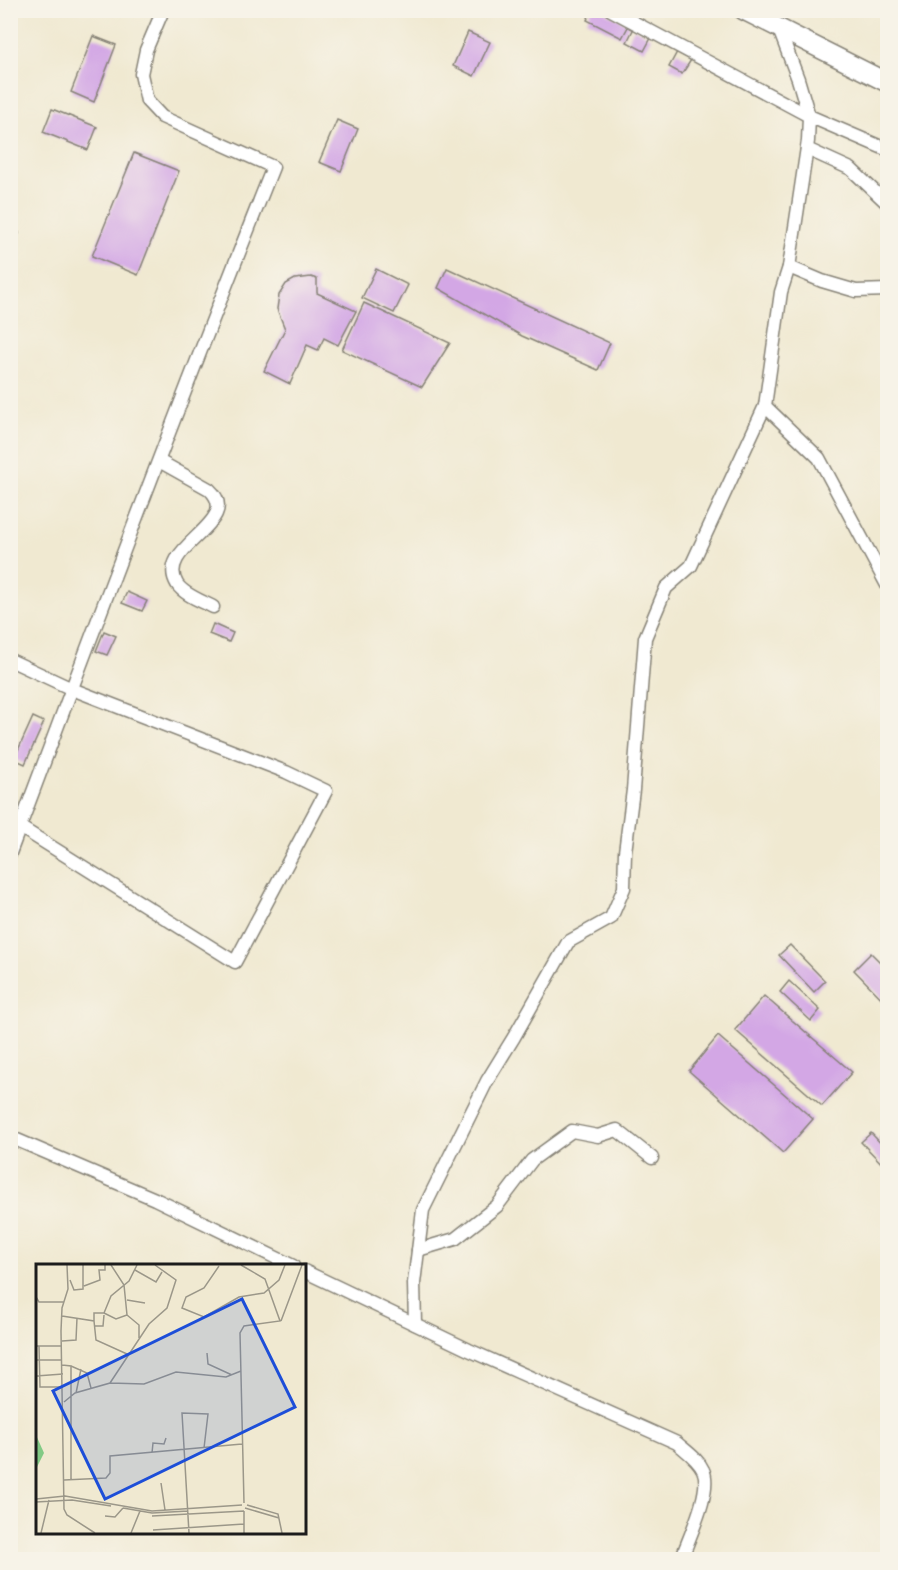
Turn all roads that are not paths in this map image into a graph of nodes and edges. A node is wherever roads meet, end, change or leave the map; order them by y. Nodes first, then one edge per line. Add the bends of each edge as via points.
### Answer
1 (163, 10) edge
2 (611, 10) edge
3 (743, 10) edge
4 (779, 29) junction
5 (888, 83) edge
6 (809, 116) junction
7 (807, 149) junction
8 (888, 150) edge
9 (888, 204) edge
10 (789, 267) junction
11 (888, 290) edge
12 (765, 406) junction
13 (159, 461) junction
14 (888, 587) edge
15 (213, 607) dead end
16 (10, 660) edge
17 (72, 690) junction
18 (20, 827) junction
19 (10, 853) edge
20 (10, 1137) edge
21 (651, 1158) dead end
22 (418, 1250) junction
23 (289, 1264) edge
24 (306, 1272) edge
25 (414, 1324) junction
26 (681, 1560) edge

1 - 13 street via 146,50 141,74 147,101 162,117 273,167
2 - 6 street
3 - 4 street
4 - 5 street
4 - 6 street
6 - 7 street
6 - 8 street
7 - 9 street via 851,169
7 - 10 street
10 - 11 street via 856,291
10 - 12 street via 781,292
12 - 14 street via 819,458
12 - 22 street via 691,566 666,588 645,638 624,888 610,918 568,942 487,1081 423,1209
13 - 15 street via 209,489 218,501 209,526 180,553 174,573 178,584 189,594
13 - 17 street
16 - 17 street
17 - 18 street
17 - 18 street via 326,791 235,962
18 - 19 street
20 - 23 street via 155,1199
21 - 22 street via 617,1130 598,1136 572,1131 532,1160 497,1206 456,1239
22 - 25 street
24 - 25 street
25 - 26 street via 677,1443 694,1458 704,1471 705,1494

